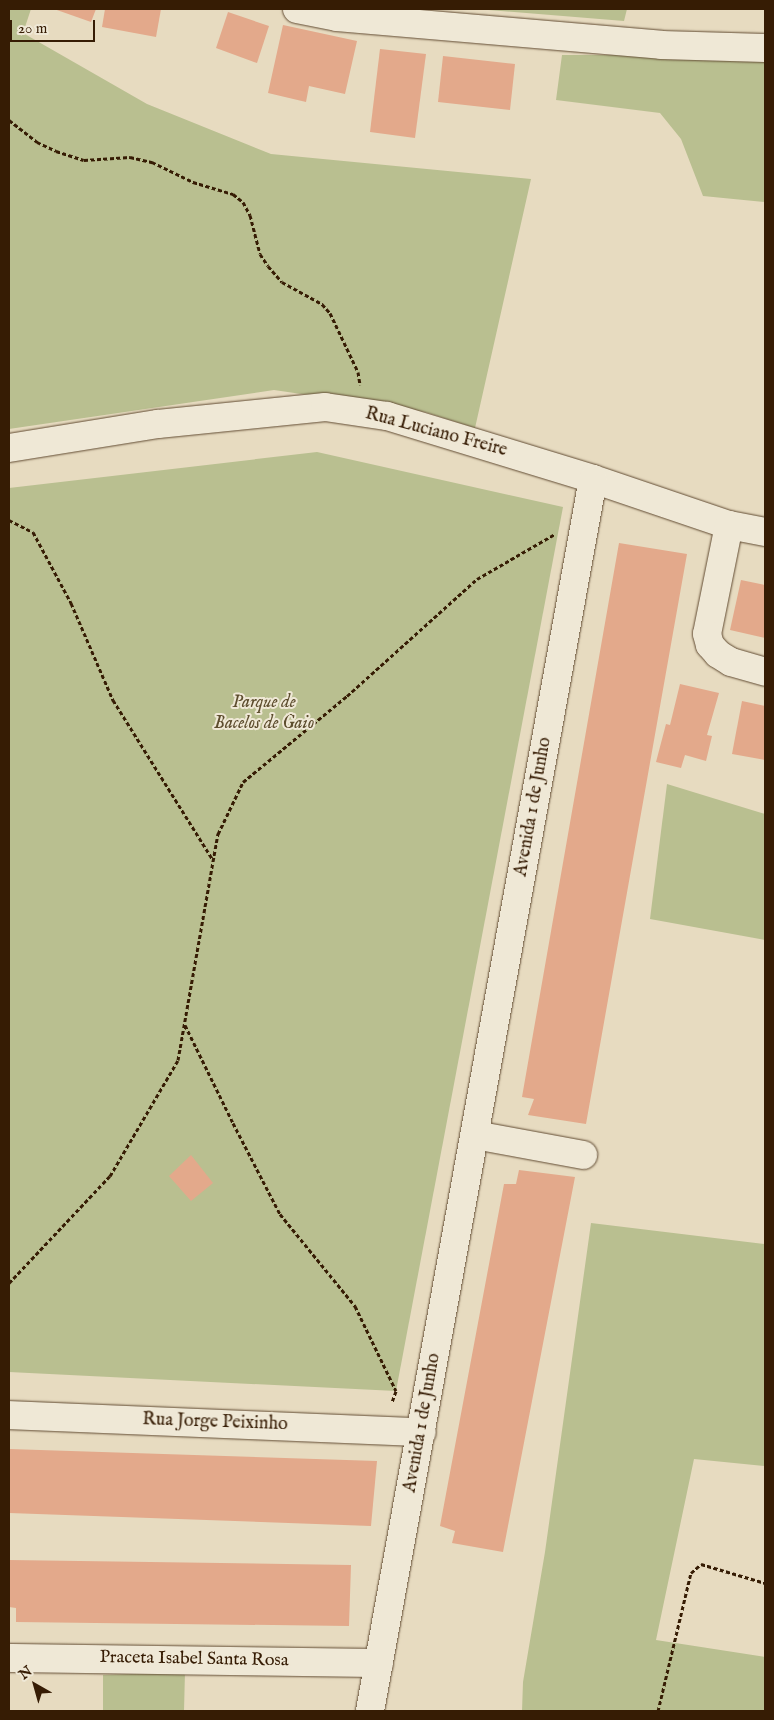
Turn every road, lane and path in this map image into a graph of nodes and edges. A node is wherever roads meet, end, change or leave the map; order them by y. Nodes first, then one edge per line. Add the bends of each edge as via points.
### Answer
1 (297, 9) edge
2 (765, 48) edge
3 (9, 120) edge
4 (365, 413) junction
5 (9, 448) edge
6 (593, 479) junction
7 (9, 520) edge
8 (729, 524) junction
9 (584, 531) junction
10 (765, 532) edge
11 (765, 672) edge
12 (213, 860) junction
13 (185, 1024) junction
14 (475, 1135) junction
15 (584, 1155) dead end
16 (9, 1283) edge
17 (9, 1415) edge
18 (383, 1430) junction
19 (422, 1432) junction
20 (765, 1583) edge
21 (9, 1658) edge
22 (379, 1663) junction
23 (370, 1711) edge
24 (658, 1711) edge

1 - 2 street via 337,17 661,45
3 - 4 path via 56,151 84,160 130,157 152,162 194,182 233,194 244,202 260,254 268,266 282,282 322,304 330,313 358,372
4 - 5 street, Rua Luciano Freire via 325,407 158,424
4 - 6 street, Rua Luciano Freire via 387,416
6 - 8 street, Rua Luciano Freire
6 - 9 street, Avenida 1 de Junho
7 - 12 path via 33,532 113,700
8 - 10 street, Rua Luciano Freire
8 - 11 street via 707,634 710,645 718,654 731,662
9 - 12 path via 559,532 477,579 346,696 243,782 218,834
9 - 14 street, Avenida 1 de Junho
12 - 13 path
13 - 16 path via 178,1060 110,1176
13 - 18 path via 280,1214 355,1306 396,1391
14 - 15 street
14 - 19 street, Avenida 1 de Junho
17 - 18 street, Rua Jorge Peixinho
18 - 19 street, Rua Jorge Peixinho
19 - 22 street, Avenida 1 de Junho
20 - 24 path via 701,1564 691,1573
21 - 22 street, Praceta Isabel Santa Rosa
22 - 23 street, Avenida 1 de Junho

